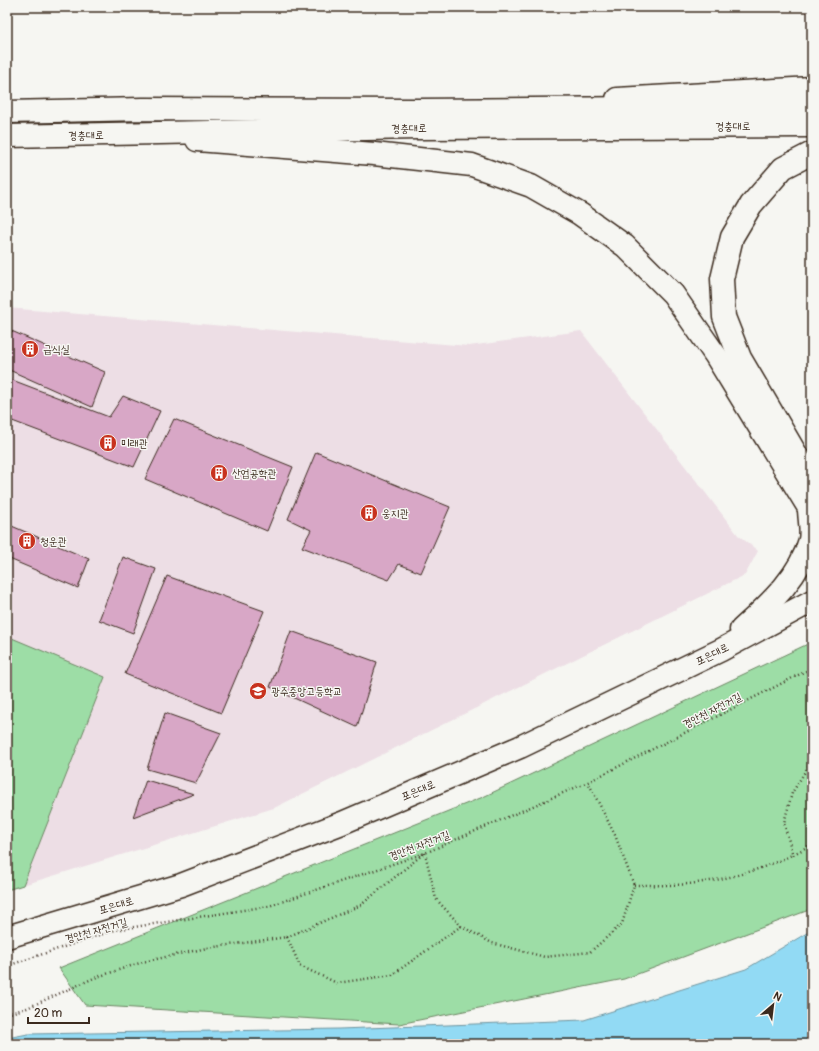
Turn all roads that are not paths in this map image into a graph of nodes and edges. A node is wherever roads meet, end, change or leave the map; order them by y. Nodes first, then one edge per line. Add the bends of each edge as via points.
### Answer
1 (812, 88) edge
2 (812, 108) edge
3 (418, 110) junction
4 (7, 112) edge
5 (812, 126) edge
6 (116, 134) junction
7 (7, 136) edge
8 (812, 153) edge
9 (812, 476) edge
10 (811, 510) edge
11 (812, 601) edge
12 (721, 650) junction
13 (7, 937) edge

1 - 3 street
2 - 3 street, 경충대로
3 - 4 street, 경충대로 via 143,109
5 - 6 street, 경충대로 via 418,128
6 - 7 street, 경충대로
6 - 10 street via 374,154 472,165 531,186 580,214 625,246 673,294 716,356
8 - 9 street via 783,168 751,205 732,237 722,279 724,317 740,358 806,471
10 - 12 street via 810,539 798,570
11 - 12 street, 포은대로
12 - 13 street, 포은대로 via 520,747 342,823 181,885

